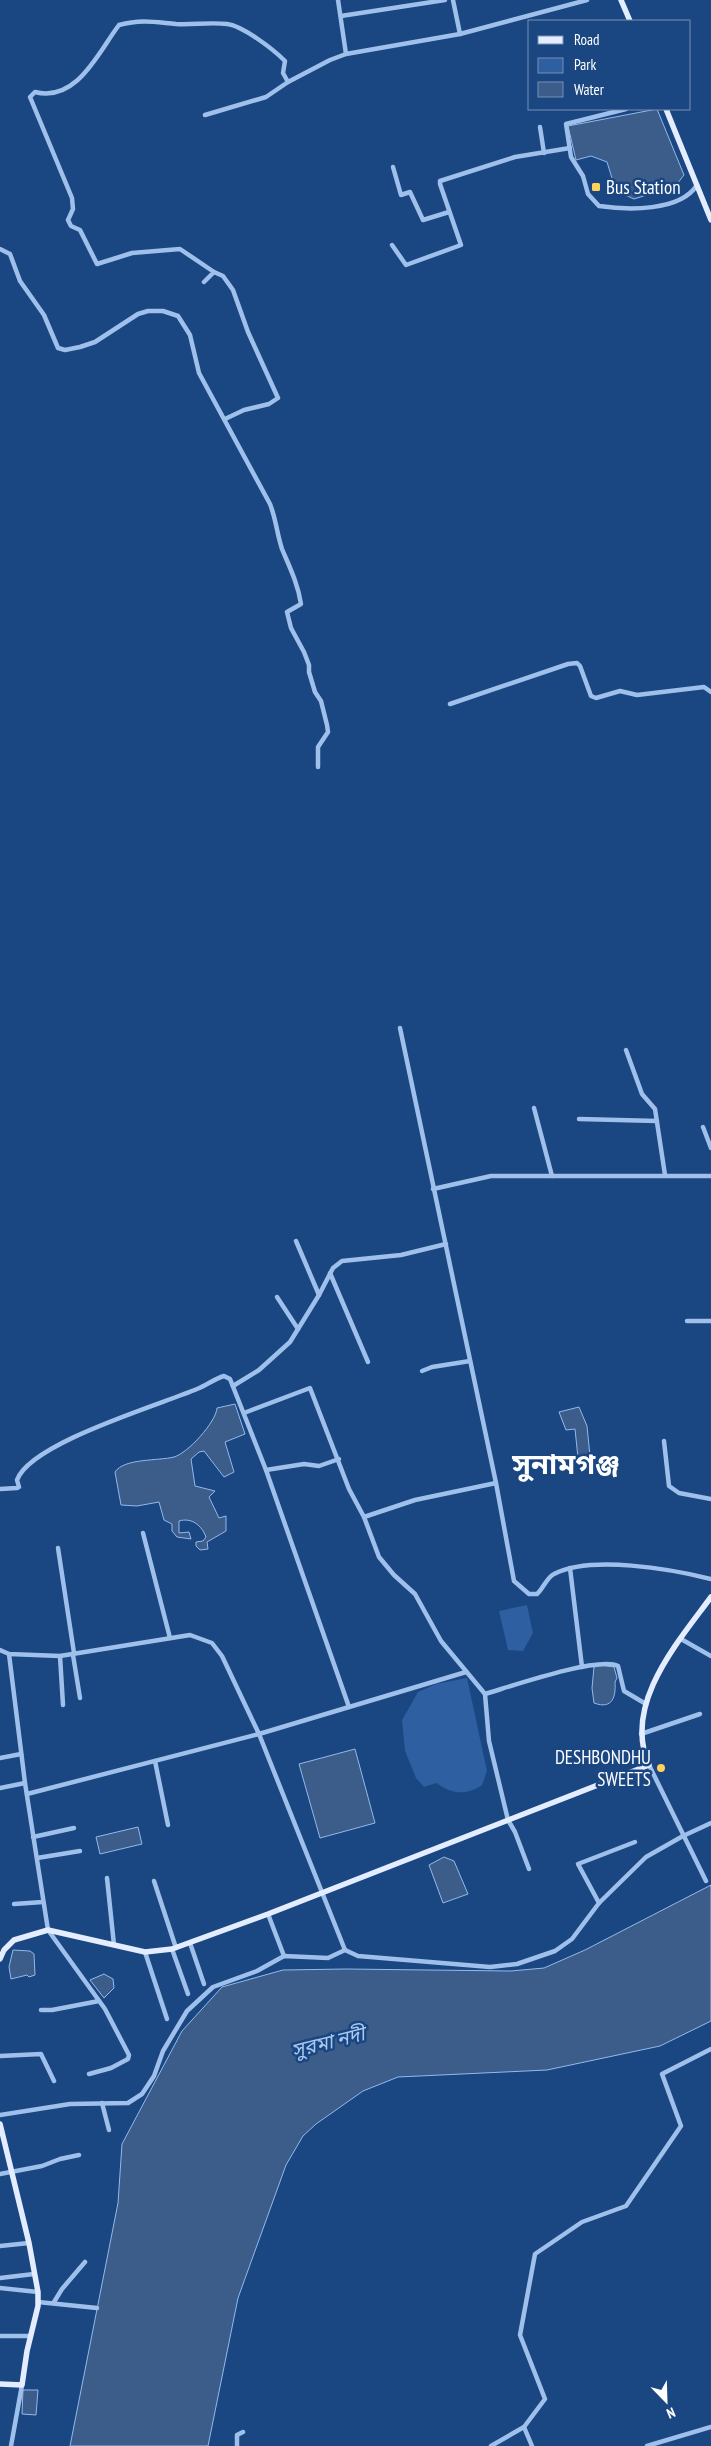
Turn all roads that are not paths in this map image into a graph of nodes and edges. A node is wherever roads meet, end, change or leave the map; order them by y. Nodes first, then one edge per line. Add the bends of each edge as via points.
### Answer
1 (338, 0) edge
2 (445, 0) edge
3 (453, 0) edge
4 (587, 0) edge
5 (621, 0) edge
6 (340, 16) junction
7 (630, 20) edge
8 (460, 34) junction
9 (346, 54) junction
10 (288, 82) junction
11 (622, 110) edge
12 (666, 110) edge
13 (205, 115) dead end
14 (540, 127) dead end
15 (570, 148) junction
16 (544, 153) junction
17 (393, 167) dead end
18 (697, 185) junction
19 (449, 212) junction
20 (711, 220) edge
21 (392, 245) dead end
22 (0, 249) edge
23 (214, 272) junction
24 (204, 282) dead end
25 (225, 420) junction
26 (711, 692) edge
27 (450, 704) dead end
28 (318, 767) dead end
29 (400, 1028) dead end
30 (626, 1050) dead end
31 (534, 1108) dead end
32 (579, 1119) dead end
33 (657, 1121) junction
34 (704, 1127) dead end
35 (711, 1148) edge
36 (665, 1175) junction
37 (552, 1176) junction
38 (711, 1176) edge
39 (433, 1189) junction
40 (296, 1241) dead end
41 (446, 1244) junction
42 (330, 1273) junction
43 (319, 1295) junction
44 (276, 1297) dead end
45 (687, 1321) dead end
46 (711, 1321) edge
47 (298, 1329) junction
48 (470, 1361) junction
49 (368, 1362) dead end
50 (422, 1372) dead end
51 (233, 1386) junction
52 (244, 1413) junction
53 (664, 1441) dead end
54 (339, 1459) junction
55 (266, 1470) junction
56 (496, 1483) junction
57 (0, 1489) edge
58 (711, 1498) edge
59 (364, 1517) junction
60 (143, 1533) dead end
61 (58, 1548) dead end
62 (570, 1568) junction
63 (711, 1579) edge
64 (711, 1597) edge
65 (170, 1638) junction
66 (681, 1638) junction
67 (0, 1650) edge
68 (9, 1654) junction
69 (73, 1654) junction
70 (60, 1656) junction
71 (711, 1656) edge
72 (582, 1667) junction
73 (466, 1672) junction
74 (485, 1694) junction
75 (80, 1698) dead end
76 (62, 1704) dead end
77 (646, 1704) junction
78 (349, 1707) junction
79 (700, 1714) dead end
80 (259, 1734) junction
81 (641, 1734) junction
82 (21, 1754) junction
83 (0, 1758) edge
84 (155, 1761) junction
85 (649, 1765) junction
86 (25, 1783) junction
87 (0, 1788) edge
88 (27, 1794) junction
89 (508, 1820) junction
90 (711, 1823) edge
91 (168, 1825) dead end
92 (74, 1828) dead end
93 (683, 1836) junction
94 (33, 1837) junction
95 (636, 1842) dead end
96 (80, 1851) dead end
97 (37, 1858) junction
98 (529, 1869) dead end
99 (107, 1878) dead end
100 (154, 1881) dead end
101 (706, 1882) dead end
102 (323, 1892) junction
103 (43, 1902) junction
104 (14, 1904) dead end
105 (599, 1904) junction
106 (268, 1914) junction
107 (48, 1930) junction
108 (190, 1943) junction
109 (114, 1944) junction
110 (174, 1948) junction
111 (2, 1949) edge
112 (345, 1950) junction
113 (145, 1952) junction
114 (284, 1956) junction
115 (0, 1959) edge
116 (204, 1984) dead end
117 (188, 1994) dead end
118 (99, 2002) junction
119 (41, 2010) dead end
120 (167, 2019) dead end
121 (711, 2049) edge
122 (0, 2056) edge
123 (89, 2074) dead end
124 (54, 2081) dead end
125 (102, 2103) junction
126 (0, 2115) edge
127 (0, 2124) edge
128 (109, 2130) dead end
129 (79, 2155) dead end
130 (11, 2172) junction
131 (0, 2174) edge
132 (29, 2242) junction
133 (0, 2246) edge
134 (85, 2262) dead end
135 (34, 2274) junction
136 (0, 2278) edge
137 (0, 2288) edge
138 (38, 2292) junction
139 (38, 2302) junction
140 (54, 2302) junction
141 (97, 2308) dead end
142 (0, 2336) edge
143 (31, 2336) junction
144 (0, 2384) edge
145 (22, 2386) junction
146 (524, 2427) junction
147 (711, 2427) edge
148 (243, 2432) dead end
149 (11, 2446) edge
150 (237, 2446) edge
151 (492, 2446) edge
152 (532, 2446) edge
153 (647, 2446) edge

1 - 6 street
2 - 6 street
3 - 8 street
4 - 8 street
5 - 7 main road
6 - 9 street
8 - 9 street
9 - 10 street
10 - 13 street via 266,97
10 - 23 street via 283,73 284,61 243,30 228,24 176,24 157,20 119,25 98,58 72,84 58,92 35,92 30,97 72,198 73,209 68,220 71,226 80,230 97,264 132,253 180,249
11 - 15 street via 567,123
12 - 18 main road
14 - 16 street
15 - 16 street
15 - 18 street via 588,194 599,206 651,208 691,194
16 - 19 street via 515,157 440,181
17 - 19 street via 401,194 410,192 424,220
18 - 20 main road
19 - 21 street via 461,245 406,265
22 - 25 street via 10,254 20,281 44,315 58,348 80,348 95,342 148,311 178,316 190,335 199,374
23 - 24 street
23 - 25 street via 223,276 233,290 278,398
25 - 28 street via 270,504 299,591 300,607 287,612 309,665 308,672 327,725 328,732 318,747
26 - 27 street via 704,687 636,695 620,691 596,698 591,696 577,663
29 - 39 street
30 - 33 street via 642,1094 655,1110
31 - 37 street
32 - 33 street
33 - 36 street
34 - 35 street
36 - 37 street
36 - 38 street
37 - 39 street via 491,1176
39 - 41 street
40 - 43 street
41 - 42 street via 401,1256 342,1261
41 - 48 street
42 - 43 street
42 - 49 street
43 - 47 street
44 - 47 street
45 - 46 street
47 - 51 street via 290,1342 259,1370
48 - 50 street via 432,1367
48 - 56 street
51 - 52 street
51 - 57 street via 230,1379 224,1376 217,1378 93,1430 38,1456 19,1475 17,1488
52 - 54 street via 310,1388
52 - 55 street
53 - 58 street via 669,1486 679,1493
54 - 55 street via 319,1466 304,1464
54 - 59 street
55 - 78 street
56 - 59 street via 415,1500
56 - 62 street via 514,1581 529,1594 537,1594 552,1575
59 - 73 street via 379,1557 415,1594 441,1641
60 - 65 street
61 - 69 street
62 - 63 street via 581,1565 649,1568
62 - 72 street
64 - 66 main road
65 - 69 street
65 - 80 street via 190,1635 212,1642 222,1656
66 - 71 street
66 - 77 main road
67 - 68 street
68 - 70 street
68 - 82 street
69 - 70 street
69 - 75 street
70 - 76 street
72 - 74 street
72 - 77 street via 615,1664 624,1691
73 - 74 street
73 - 78 street
74 - 89 street via 489,1740
77 - 81 main road
78 - 80 street
79 - 81 street
80 - 84 street
80 - 102 street
81 - 85 main road
82 - 83 street
82 - 86 street
84 - 88 street
84 - 91 street
85 - 89 main road
85 - 93 street
86 - 87 street
86 - 88 street
88 - 94 street
89 - 98 street
89 - 102 main road
90 - 93 street
92 - 94 street
93 - 101 street
93 - 105 street via 646,1857
94 - 97 street
95 - 105 street via 578,1864
96 - 97 street
97 - 103 street
99 - 109 street
100 - 110 street
102 - 106 main road
102 - 112 street
103 - 104 street
103 - 107 street
105 - 112 street via 572,1939 555,1951 517,1964 490,1967 358,1956
106 - 108 main road
106 - 114 street
107 - 109 main road
107 - 111 main road via 14,1940
107 - 118 street
108 - 110 main road
108 - 116 street
109 - 113 main road
110 - 113 main road
110 - 117 street
111 - 115 main road
112 - 114 street via 328,1958
113 - 120 street
114 - 125 street via 213,1987 187,2011 142,2094 128,2103
118 - 119 street
118 - 123 street via 120,2037 128,2059
121 - 146 street via 662,2074 681,2126 626,2206 582,2222 535,2254 520,2335 545,2399
122 - 124 street via 42,2054
125 - 126 street via 70,2104
125 - 128 street
127 - 130 main road
129 - 130 street
130 - 131 street
130 - 132 main road
132 - 133 street
132 - 135 main road
134 - 140 street
135 - 136 street
135 - 138 main road
137 - 138 street
138 - 139 main road
139 - 140 street
139 - 143 main road
140 - 141 street via 76,2308
142 - 143 street
143 - 145 main road
144 - 145 main road
145 - 149 street
146 - 151 street
146 - 152 street
147 - 153 street
148 - 150 street via 237,2435

